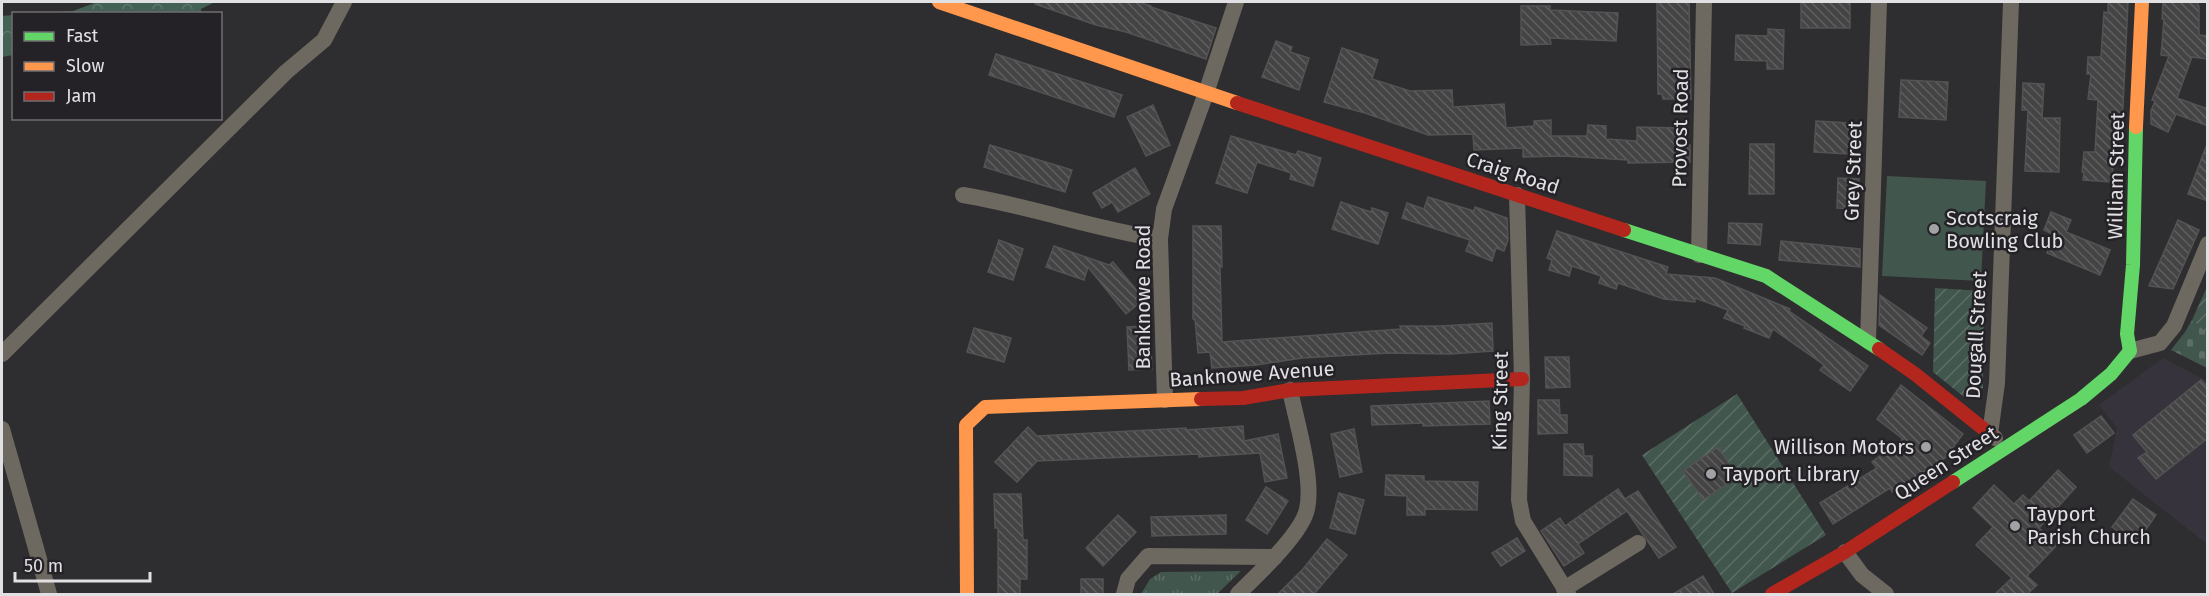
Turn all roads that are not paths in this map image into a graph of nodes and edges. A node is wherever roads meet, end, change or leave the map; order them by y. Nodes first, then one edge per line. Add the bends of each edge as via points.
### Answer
1 (344, 2) edge
2 (939, 2) edge
3 (1236, 2) edge
4 (1704, 2) edge
5 (1879, 2) edge
6 (2011, 2) edge
7 (2142, 2) edge
8 (1206, 93) junction
9 (963, 195) dead end
10 (1517, 195) junction
11 (1160, 239) junction
12 (2208, 244) edge
13 (1699, 255) junction
14 (1868, 341) junction
15 (2130, 351) junction
16 (2, 354) edge
17 (1522, 379) junction
18 (1290, 390) junction
19 (1165, 400) junction
20 (2, 429) edge
21 (1989, 434) junction
22 (2007, 446) junction
23 (1638, 543) dead end
24 (1845, 552) junction
25 (1275, 557) junction
26 (1566, 592) edge
27 (1778, 593) edge
28 (49, 594) edge
29 (967, 594) edge
30 (1124, 594) edge
31 (1238, 594) edge
32 (1886, 594) edge

1 - 16 street via 324,40 286,72
2 - 8 street, Craig Road
3 - 8 street, Banknowe Road
4 - 13 street, Provost Road
5 - 14 street, Grey Street
6 - 21 street, Dougall Street via 1997,383
7 - 15 street, William Street via 2127,334
8 - 10 street, Craig Road
8 - 11 street, Banknowe Road via 1164,209
9 - 11 street
10 - 13 street, Craig Road
10 - 17 street, King Street
11 - 19 street, Banknowe Road
12 - 15 street via 2174,326 2160,343
13 - 14 street, Craig Road via 1766,276
14 - 21 street, Craig Road
15 - 22 street, Queen Street via 2100,386
17 - 18 street, Banknowe Avenue
17 - 26 street, King Street via 1519,500 1523,521
18 - 19 street, Banknowe Avenue via 1243,398
18 - 25 street via 1307,474 1308,510
19 - 29 street, Banknowe Avenue via 985,407 966,425
20 - 28 street
21 - 22 street
22 - 24 street, Queen Street
23 - 26 street
24 - 27 street, Queen Street
24 - 32 street via 1862,575
25 - 30 street via 1148,556 1128,579
25 - 31 street

